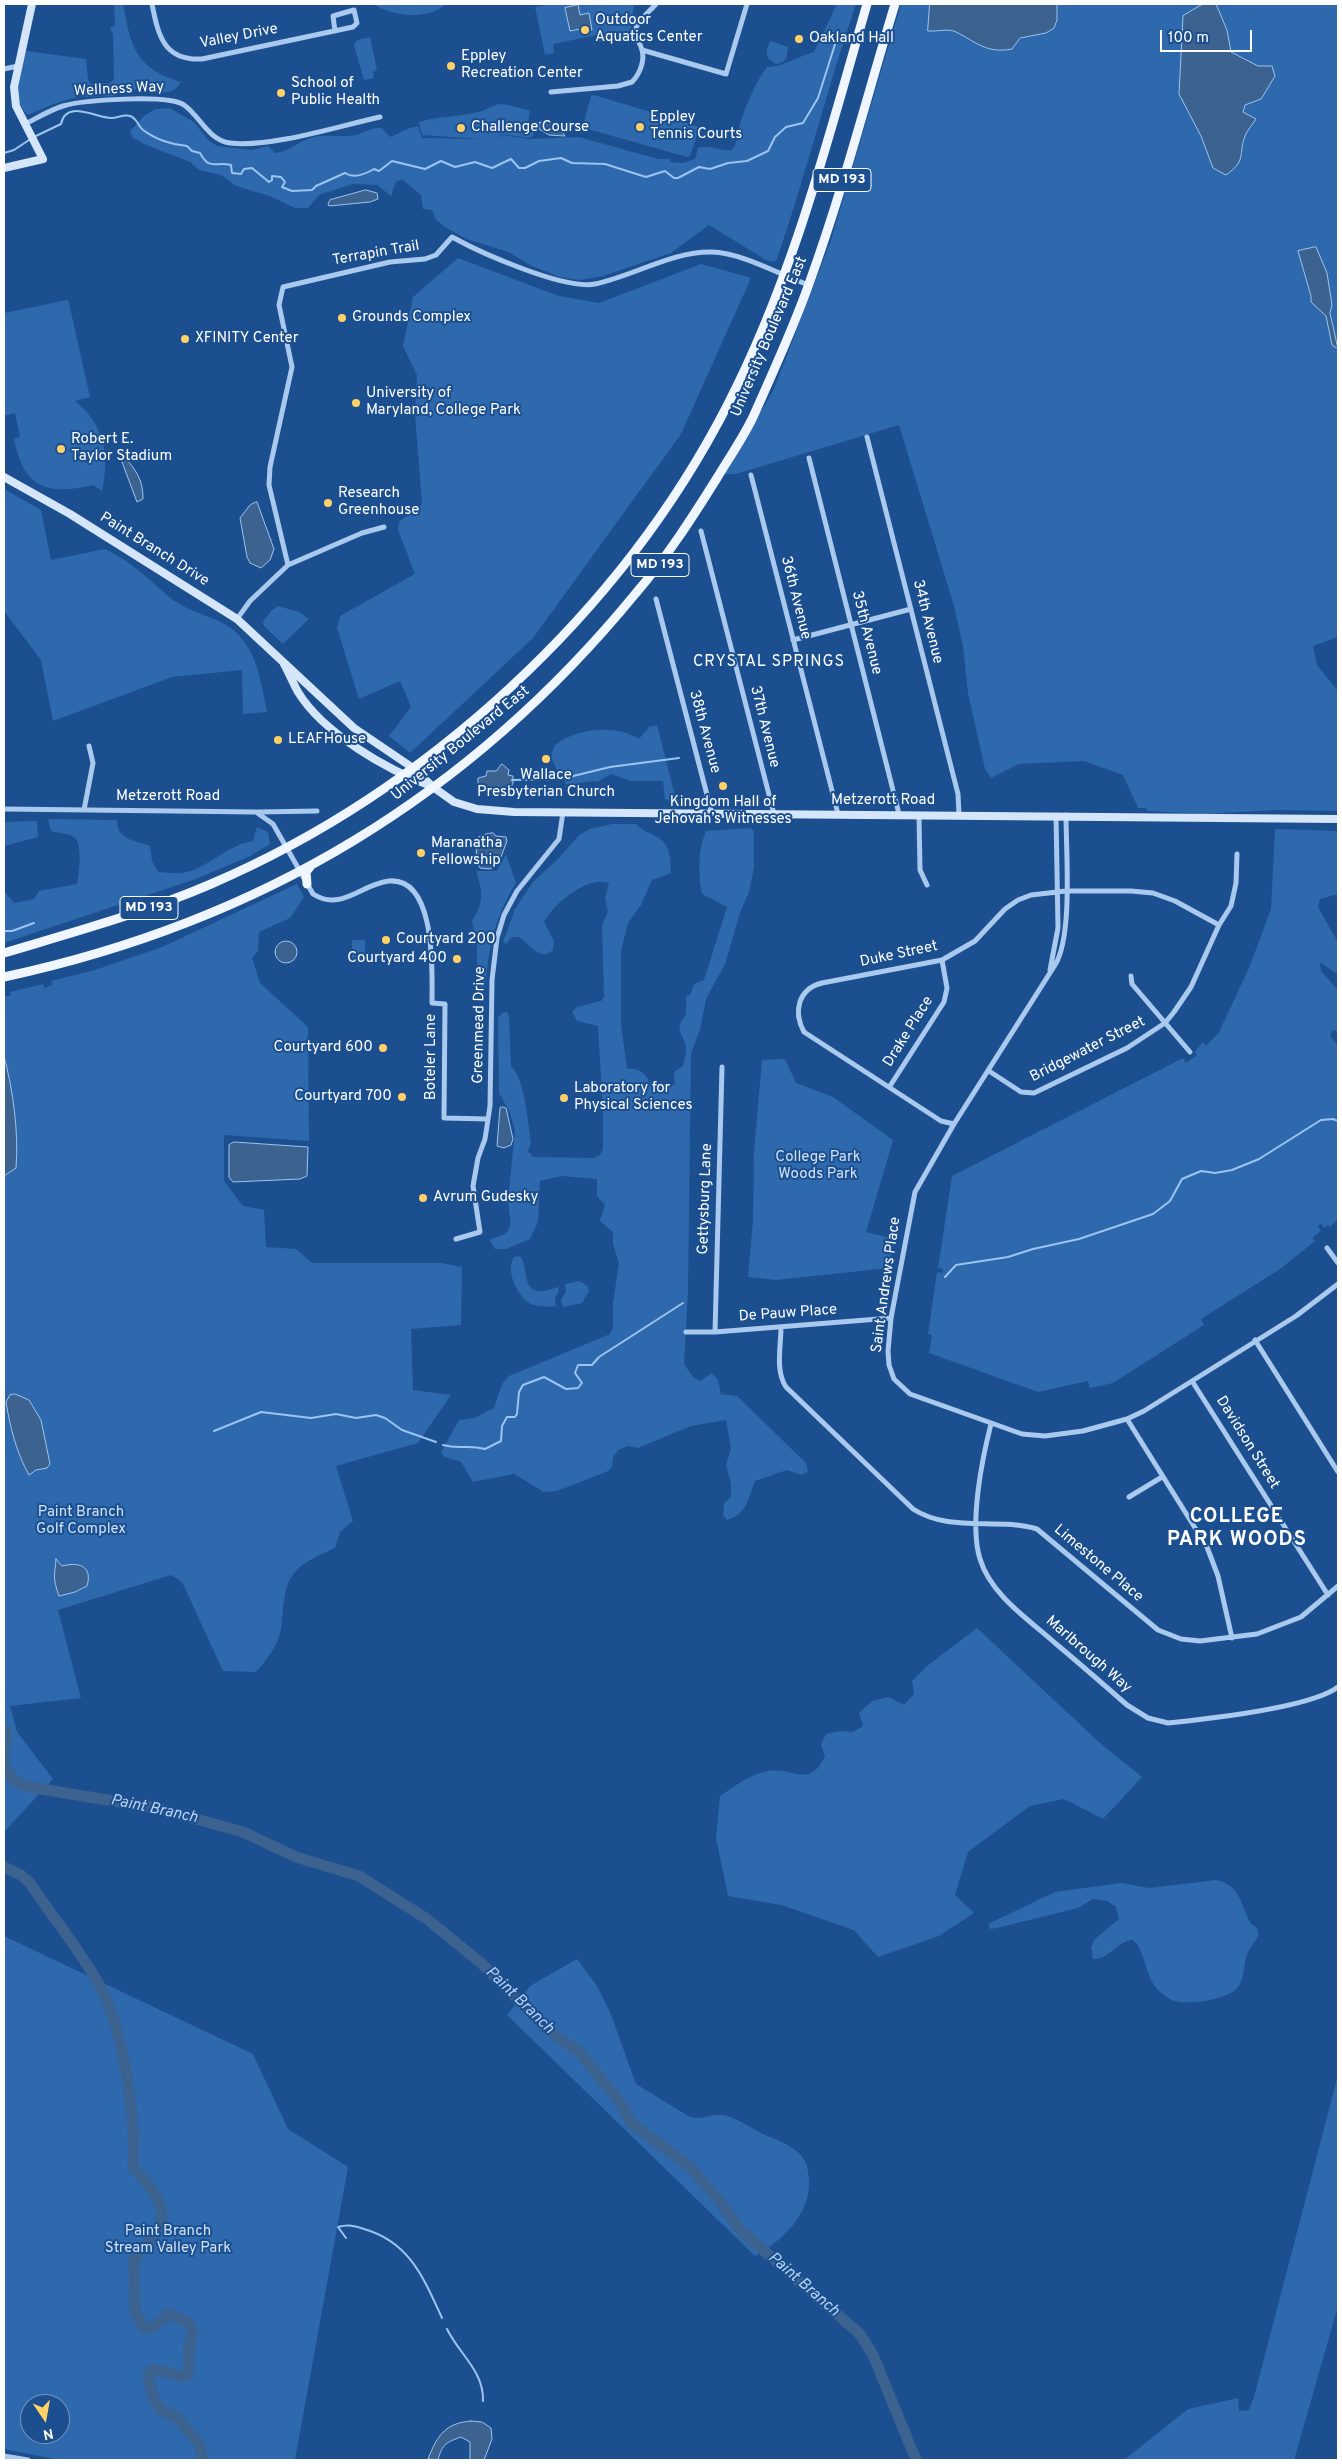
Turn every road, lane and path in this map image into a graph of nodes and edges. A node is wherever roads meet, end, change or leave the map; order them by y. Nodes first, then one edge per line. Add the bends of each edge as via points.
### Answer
1 (32, 4) edge
2 (152, 4) edge
3 (656, 4) edge
4 (747, 4) edge
5 (867, 4) edge
6 (895, 4) edge
7 (353, 7) edge
8 (335, 31) junction
9 (642, 50) junction
10 (18, 66) junction
11 (4, 69) edge
12 (551, 92) dead end
13 (380, 117) dead end
14 (25, 124) junction
15 (4, 168) edge
16 (784, 276) junction
17 (809, 285) junction
18 (867, 436) dead end
19 (809, 458) dead end
20 (751, 475) dead end
21 (4, 477) edge
22 (384, 527) dead end
23 (701, 531) dead end
24 (288, 565) junction
25 (656, 599) dead end
26 (911, 609) junction
27 (237, 619) junction
28 (851, 625) junction
29 (793, 640) junction
30 (281, 658) junction
31 (89, 746) dead end
32 (414, 768) junction
33 (403, 776) junction
34 (433, 787) junction
35 (4, 809) edge
36 (84, 810) junction
37 (256, 812) junction
38 (317, 812) dead end
39 (563, 812) junction
40 (712, 814) junction
41 (774, 814) junction
42 (838, 814) junction
43 (900, 814) junction
44 (959, 814) junction
45 (919, 815) junction
46 (1056, 815) junction
47 (1066, 815) junction
48 (1338, 819) edge
49 (287, 845) junction
50 (1238, 854) dead end
51 (310, 867) junction
52 (300, 872) junction
53 (307, 884) junction
54 (927, 885) dead end
55 (1066, 890) junction
56 (1057, 891) junction
57 (1219, 925) junction
58 (4, 953) edge
59 (942, 960) junction
60 (1049, 973) junction
61 (1131, 976) dead end
62 (4, 978) edge
63 (1164, 1023) junction
64 (1190, 1052) dead end
65 (722, 1067) dead end
66 (989, 1070) junction
67 (890, 1086) junction
68 (488, 1119) junction
69 (954, 1124) junction
70 (456, 1239) dead end
71 (1327, 1248) dead end
72 (1338, 1263) edge
73 (1338, 1284) edge
74 (891, 1318) junction
75 (781, 1327) junction
76 (686, 1332) dead end
77 (715, 1332) junction
78 (1256, 1340) junction
79 (1192, 1381) junction
80 (1127, 1420) junction
81 (991, 1424) junction
82 (1338, 1472) edge
83 (1162, 1477) junction
84 (1129, 1498) dead end
85 (977, 1524) junction
86 (1338, 1586) edge
87 (1328, 1595) junction
88 (1232, 1638) junction
89 (1338, 1687) edge
90 (4, 2456) edge
91 (28, 2460) edge

1 - 10 street
2 - 8 street, Valley Drive via 163,42 176,54 190,59
3 - 9 street via 636,29 635,36
4 - 9 street via 726,74
5 - 16 main road, University Boulevard East / MD 193
6 - 17 main road, University Boulevard East / MD 193
7 - 8 street, Valley Drive via 333,16
7 - 8 street, Valley Drive via 356,25
9 - 12 street via 639,72 632,82
10 - 11 street
10 - 14 street via 14,96
13 - 14 street, Wellness Way via 246,143 220,140 184,104 171,99 75,103 54,109
14 - 15 street via 43,159
16 - 17 street, Terrapin Trail
16 - 24 street, Terrapin Trail via 727,254 701,252 607,281 582,284 551,277 483,253 452,237 436,254 425,259 390,262 283,287 278,305 292,367 268,485
16 - 32 main road, University Boulevard East / MD 193 via 728,404 674,496 641,543 586,610 511,688 462,732
17 - 34 main road, University Boulevard East / MD 193 via 746,429 664,560 608,628 541,697
18 - 26 street, 34th Avenue
19 - 28 street, 35th Avenue
20 - 29 street, 36th Avenue
21 - 27 street, Paint Branch Drive via 70,514
22 - 24 street via 346,539
23 - 41 street, 37th Avenue
24 - 27 street via 250,601
25 - 40 street, 38th Avenue
26 - 28 street
26 - 44 street, 34th Avenue via 958,794
27 - 30 street, Paint Branch Drive
28 - 29 street
28 - 43 street, 35th Avenue
29 - 42 street, 36th Avenue
30 - 32 street, Paint Branch Drive via 354,728
30 - 33 street, Paint Branch Drive via 299,693 326,723 364,753
31 - 36 street via 94,763
32 - 33 main road, University Boulevard East / MD 193
32 - 34 street, Paint Branch Drive
33 - 34 street, Paint Branch Drive
33 - 49 main road, University Boulevard East / MD 193
34 - 39 street, Metzerott Road via 454,802 477,809
34 - 51 main road, University Boulevard East / MD 193 via 374,829
35 - 36 street, Metzerott Road
36 - 37 street, Metzerott Road
37 - 38 street, Metzerott Road
37 - 49 street via 270,821
39 - 40 street, Metzerott Road
39 - 68 street, Greenmead Drive via 559,839 517,891 496,938
40 - 41 street, Metzerott Road
41 - 42 street, Metzerott Road
42 - 43 street, Metzerott Road
43 - 45 street, Metzerott Road
44 - 45 street, Metzerott Road
44 - 46 street, Metzerott Road
45 - 54 street via 920,870
46 - 47 street, Metzerott Road
46 - 56 street, Saint Andrews Place
47 - 48 street, Metzerott Road
47 - 55 street, Saint Andrews Place
49 - 52 street
49 - 58 main road, University Boulevard East / MD 193 via 166,902
50 - 57 street, Bridgewater Street via 1233,898
51 - 52 main road, University Boulevard East / MD 193
51 - 53 main road via 306,872
52 - 53 street, Boteler Lane
52 - 62 main road, University Boulevard East / MD 193 via 262,892 150,938
53 - 68 street, Boteler Lane via 313,894 330,901 388,881 410,888 423,910 430,935 432,1003 445,1004 444,1118
55 - 56 street, Duke Street
55 - 57 street, Duke Street via 1153,893
55 - 60 street, Saint Andrews Place via 1063,948
56 - 59 street, Duke Street via 1018,900 984,935
56 - 60 street, Saint Andrews Place via 1058,928
57 - 63 street, Bridgewater Street via 1191,987
59 - 67 street, Drake Place via 947,988 944,1002
59 - 67 street, Duke Street via 813,986 802,997 798,1018 804,1032
60 - 66 street, Saint Andrews Place
61 - 63 street via 1132,984
63 - 64 street
63 - 66 street, Bridgewater Street via 1127,1048 1034,1093 1021,1092
65 - 77 street, Gettysburg Lane
66 - 69 street, Saint Andrews Place
67 - 69 street, Duke Street via 941,1121
68 - 70 street, Greenmead Drive via 473,1186 480,1232
69 - 74 street, Saint Andrews Place via 915,1192
71 - 72 street
73 - 78 street, Saint Andrews Place via 1296,1316
74 - 75 street, De Pauw Place
74 - 81 street, Saint Andrews Place via 888,1358 891,1372 899,1385 921,1399
75 - 77 street, De Pauw Place
75 - 85 street, Limestone Place via 782,1381 823,1424 920,1514 944,1522
76 - 77 street, De Pauw Place
78 - 79 street, Saint Andrews Place
78 - 82 street
79 - 80 street, Saint Andrews Place
79 - 87 street, Davidson Street
80 - 81 street, Saint Andrews Place via 1045,1436 1022,1434
80 - 83 street
81 - 85 street, Marlbrough Way via 981,1465
83 - 84 street
83 - 88 street via 1213,1561
85 - 88 street, Limestone Place via 1013,1523 1037,1529 1158,1630 1191,1641
85 - 89 street, Marlbrough Way via 980,1559 988,1578 1000,1593 1127,1705 1148,1718 1168,1723 1264,1709 1317,1698
86 - 87 street, Limestone Place
87 - 88 street, Limestone Place via 1288,1624
90 - 91 street

